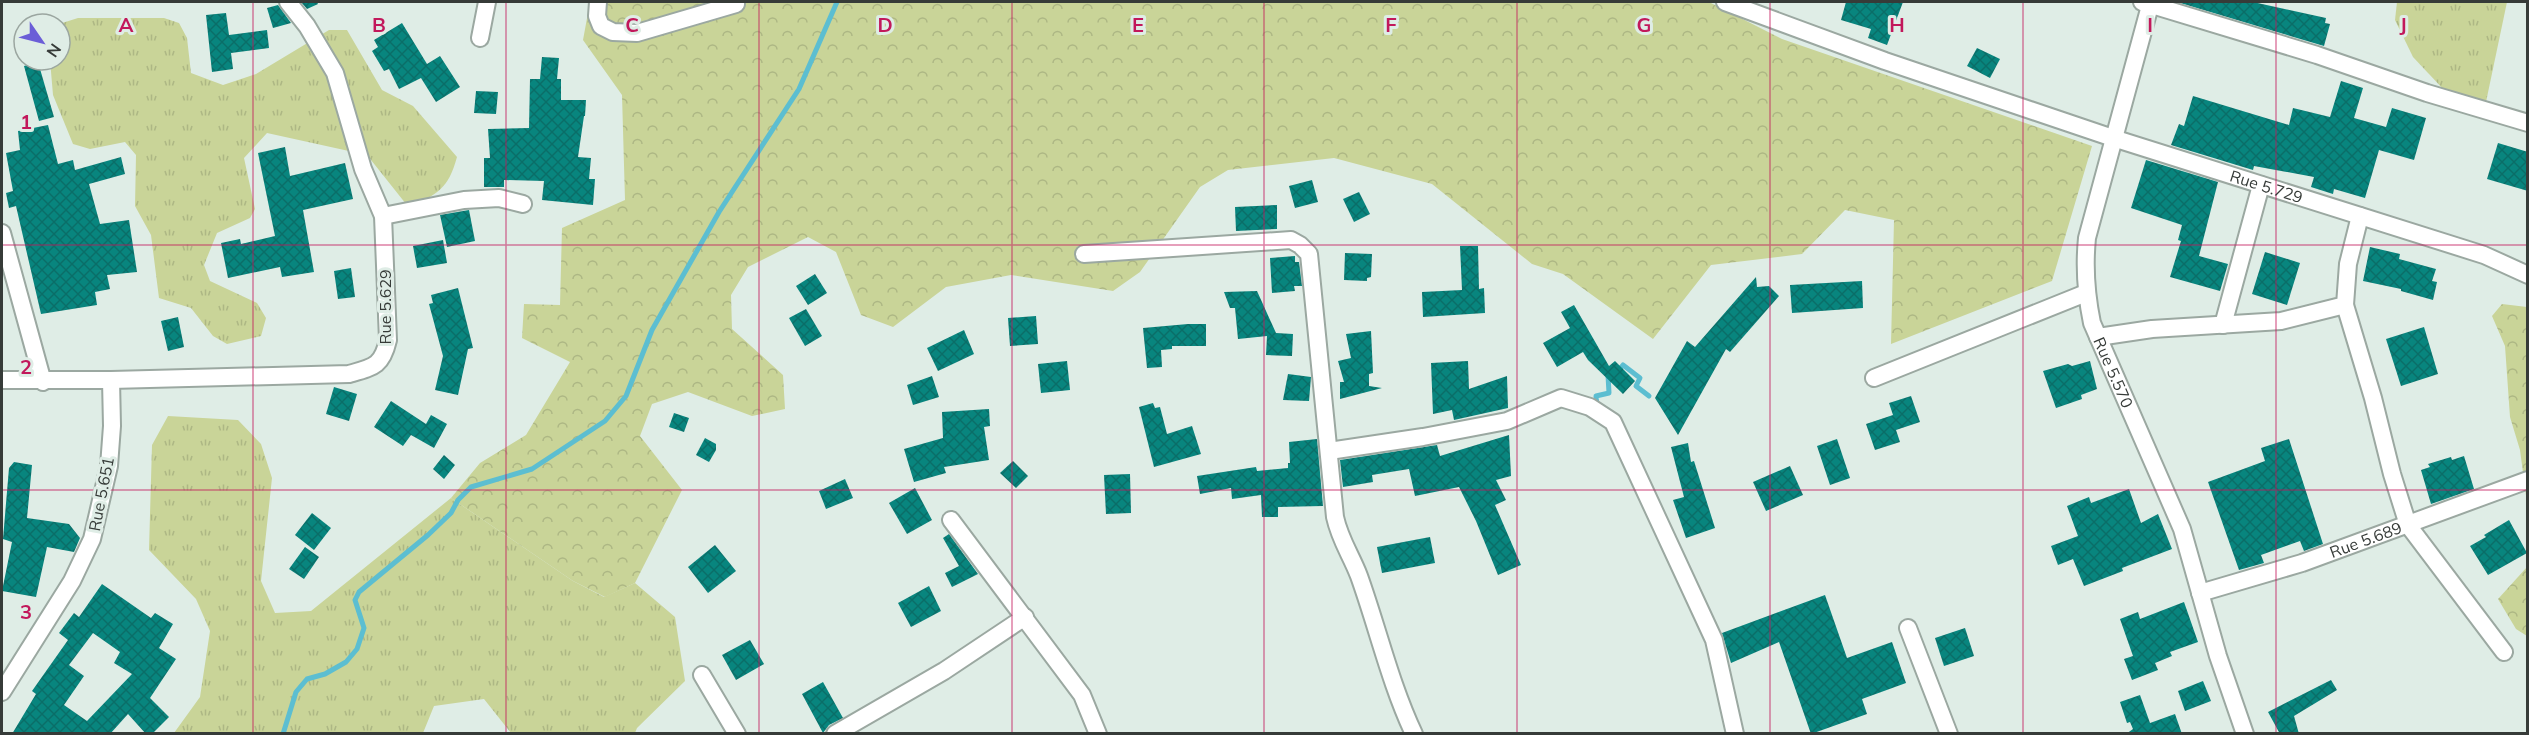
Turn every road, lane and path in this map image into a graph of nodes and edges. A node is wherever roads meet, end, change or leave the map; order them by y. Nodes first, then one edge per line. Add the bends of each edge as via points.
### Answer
1 (288, 2) edge
2 (487, 2) edge
3 (598, 2) edge
4 (1725, 2) edge
5 (2147, 2) edge
6 (736, 4) dead end
7 (480, 38) dead end
8 (2528, 123) edge
9 (2113, 138) junction
10 (2261, 184) junction
11 (523, 204) dead end
12 (382, 216) junction
13 (2360, 216) junction
14 (2, 233) edge
15 (1084, 254) dead end
16 (2528, 275) edge
17 (2086, 293) junction
18 (2345, 305) junction
19 (2223, 325) junction
20 (2098, 337) junction
21 (1874, 378) dead end
22 (2, 380) edge
23 (111, 380) junction
24 (43, 382) junction
25 (1329, 451) junction
26 (2528, 480) edge
27 (951, 520) dead end
28 (2408, 525) junction
29 (2200, 593) junction
30 (1025, 617) junction
31 (1908, 628) dead end
32 (2504, 652) dead end
33 (702, 675) dead end
34 (2, 692) edge
35 (737, 734) edge
36 (835, 734) edge
37 (1098, 734) edge
38 (1414, 734) edge
39 (1735, 734) edge
40 (1949, 734) edge
41 (2245, 734) edge

1 - 12 street, Rue 5.629 via 308,26 335,73 363,170
2 - 7 street
3 - 6 street via 601,26 613,32 637,33
4 - 9 street, Rue 5.729
5 - 8 street
5 - 9 street, Rue 5.570
9 - 10 street, Rue 5.729
9 - 17 street, Rue 5.570 via 2087,238
10 - 13 street, Rue 5.729
10 - 19 street
11 - 12 street via 499,198 464,200
12 - 23 street, Rue 5.629 via 388,340 384,357 373,368 349,374
13 - 16 street, Rue 5.729 via 2484,255
13 - 18 street via 2348,264
14 - 24 street
15 - 25 street via 1291,240 1300,245 1309,254
17 - 20 street, Rue 5.570
17 - 21 street
18 - 19 street via 2281,321
18 - 28 street
19 - 20 street
20 - 29 street, Rue 5.570 via 2182,529
22 - 24 street
23 - 24 street
23 - 34 street, Rue 5.651 via 109,466 92,539 72,581
25 - 38 street via 1339,537 1359,575 1402,709
25 - 39 street via 1507,421 1561,398 1590,407 1613,422 1714,640
26 - 28 street, Rue 5.689
27 - 30 street
28 - 29 street, Rue 5.689 via 2302,563
28 - 32 street
29 - 41 street, Rue 5.570
30 - 36 street via 944,671
30 - 37 street via 1082,695
31 - 40 street
33 - 35 street

